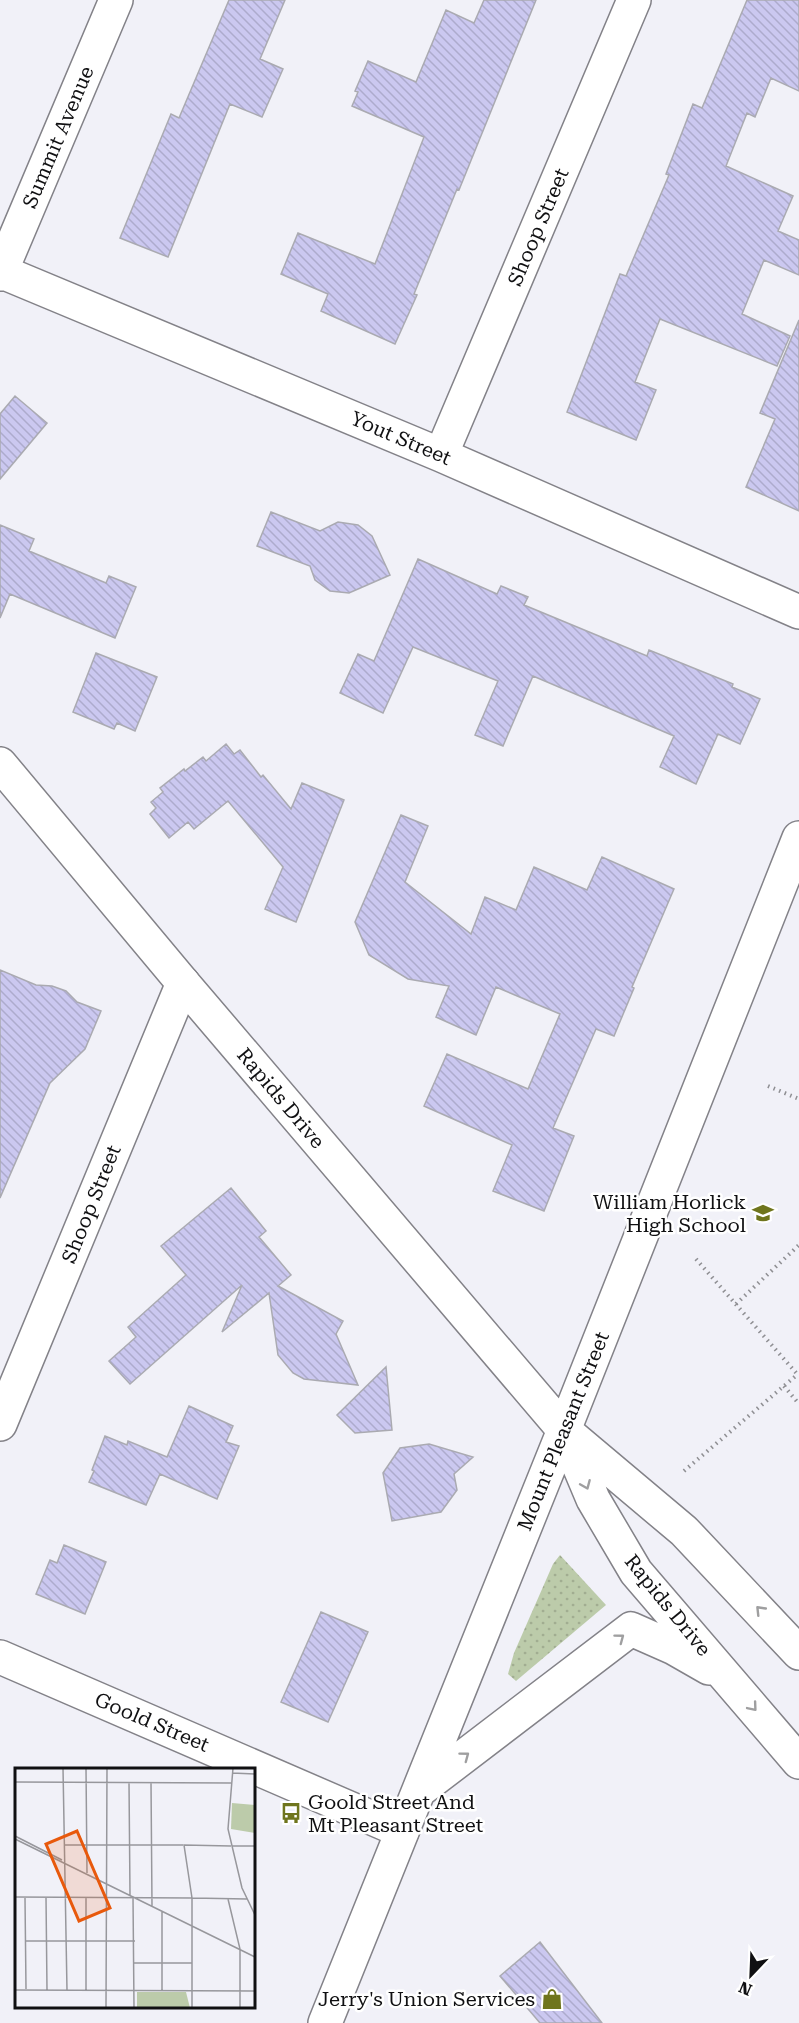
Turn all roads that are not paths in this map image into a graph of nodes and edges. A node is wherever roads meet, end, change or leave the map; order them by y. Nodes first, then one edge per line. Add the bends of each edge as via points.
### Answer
1 (116, 0) edge
2 (634, 0) edge
3 (1, 273) edge
4 (441, 455) junction
5 (799, 612) edge
6 (0, 764) edge
7 (799, 838) edge
8 (183, 983) junction
9 (0, 1424) edge
10 (564, 1430) junction
11 (799, 1653) edge
12 (0, 1657) edge
13 (731, 1682) junction
14 (799, 1762) edge
15 (418, 1792) junction
16 (402, 1831) junction
17 (325, 2023) edge

1 - 3 street, Summit Avenue
2 - 4 street, Shoop Street
3 - 4 street, Yout Street
4 - 5 street, Yout Street
6 - 8 street, Rapids Drive
7 - 10 street, Mount Pleasant Street
8 - 9 street, Shoop Street
8 - 10 street, Rapids Drive
11 -> 10 street, Rapids Drive via 684,1531
10 -> 13 street, Rapids Drive via 592,1499 636,1572
10 - 15 street, Mount Pleasant Street
12 - 16 street, Goold Street
13 -> 14 street, Rapids Drive
15 -> 13 street via 631,1629 674,1648
15 - 16 street, Mount Pleasant Street
16 - 17 street, Mount Pleasant Street

